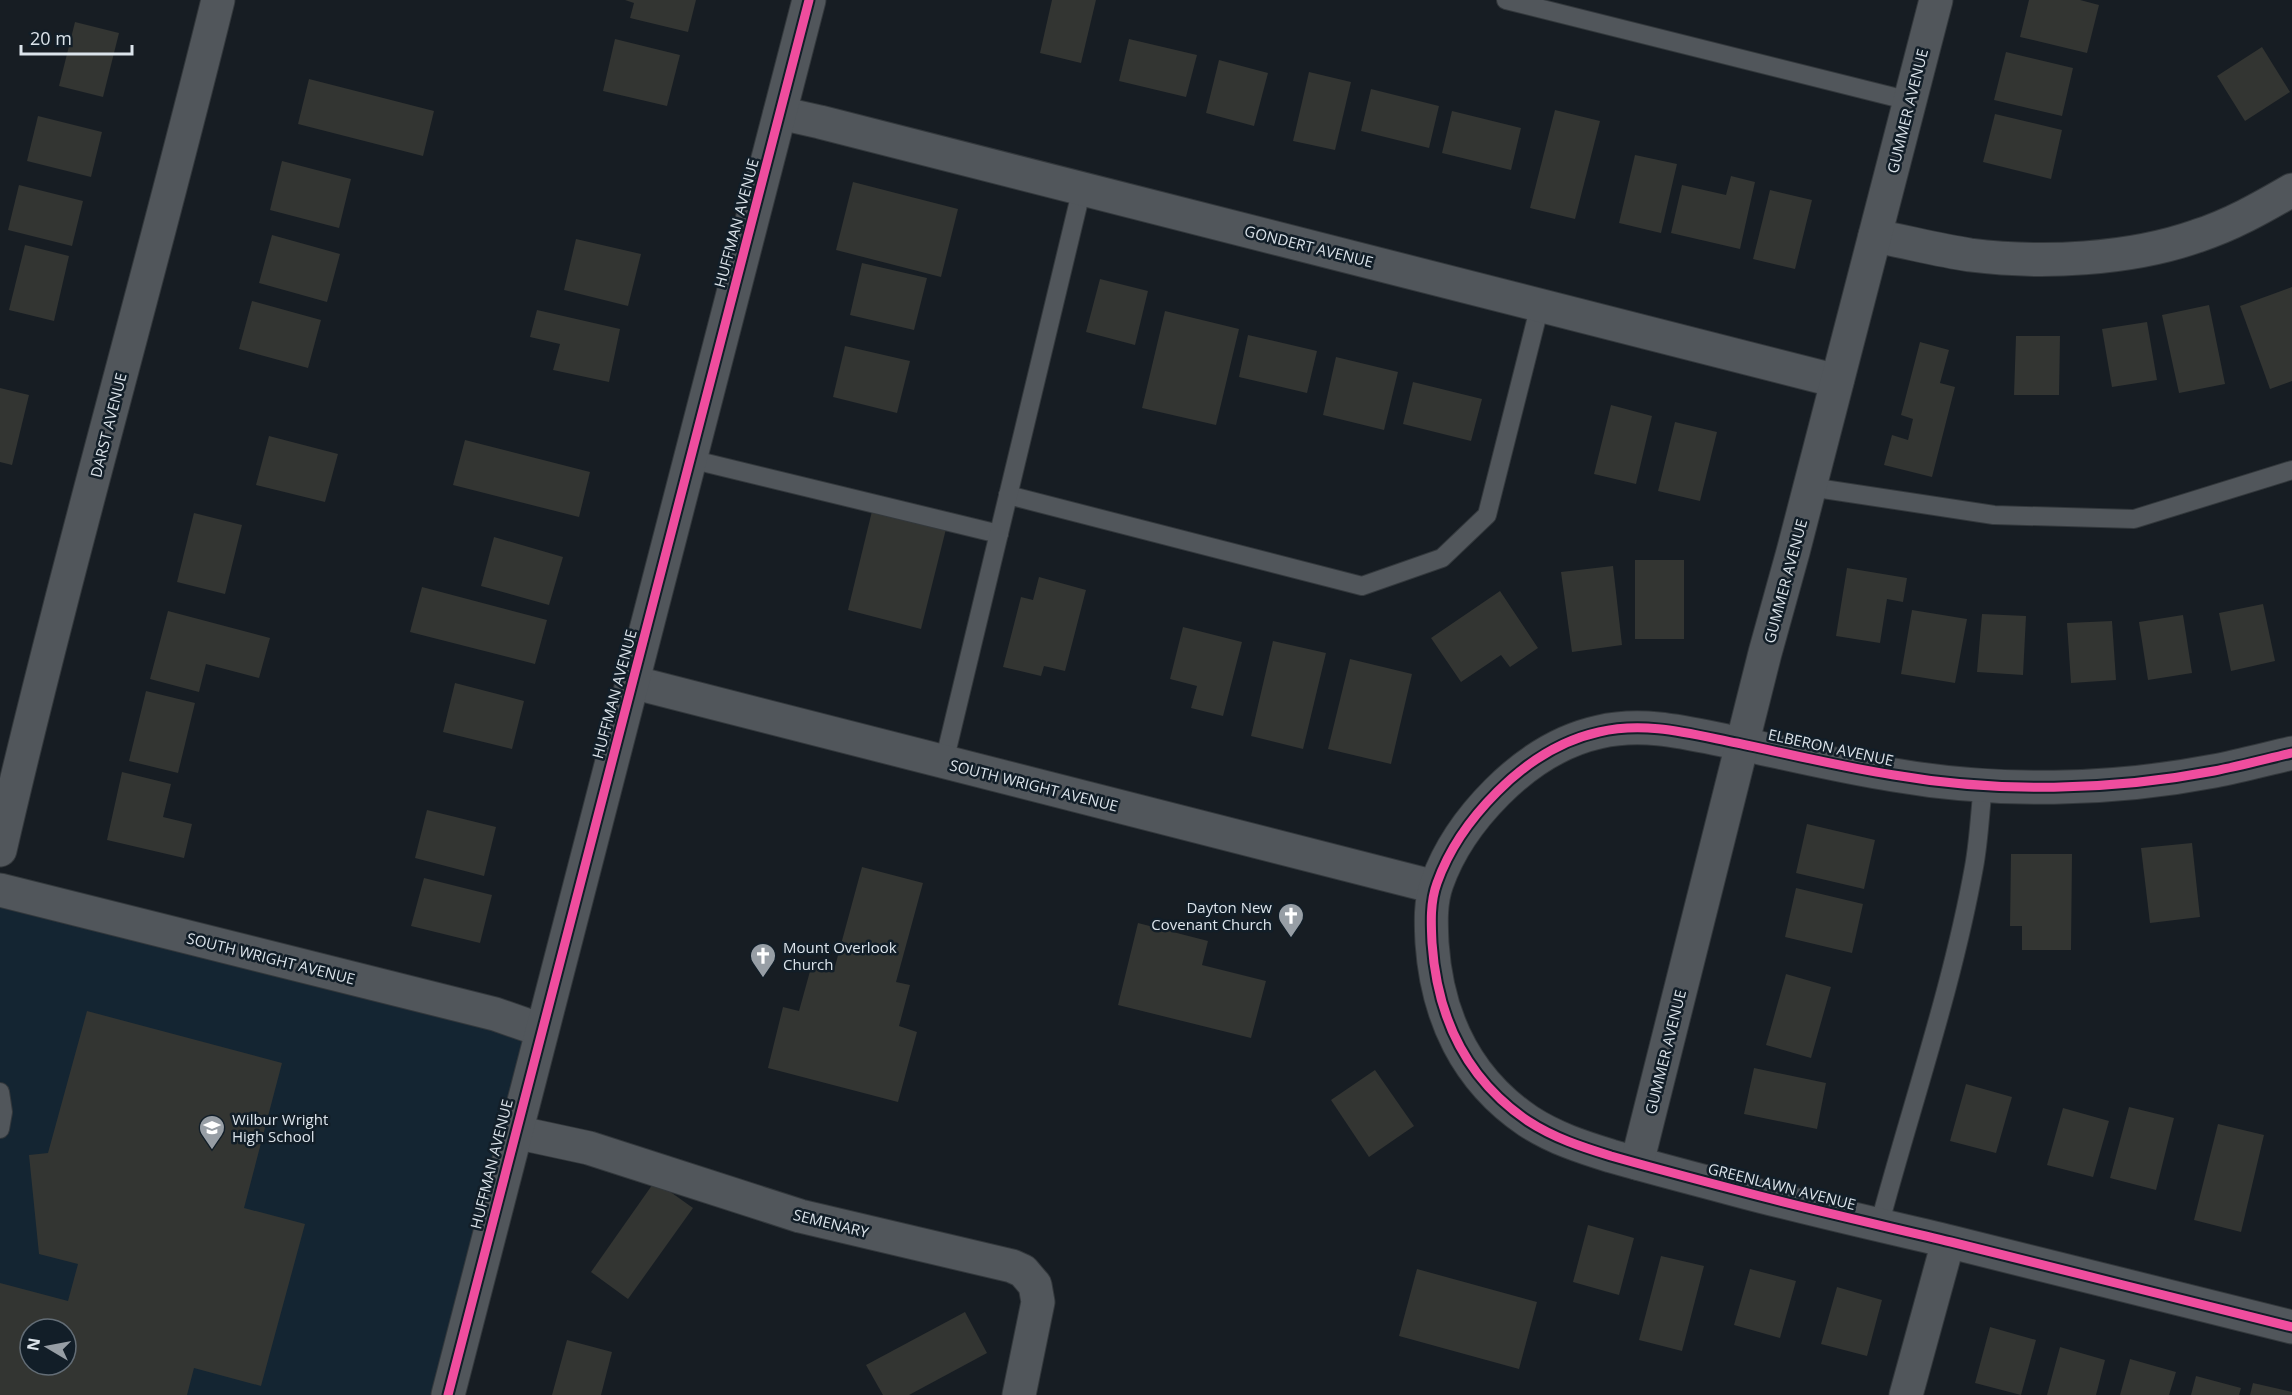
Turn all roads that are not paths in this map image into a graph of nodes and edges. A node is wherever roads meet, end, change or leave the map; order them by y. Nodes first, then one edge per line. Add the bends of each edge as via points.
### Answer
1 (218, 0) edge
2 (809, 0) edge
3 (1506, 0) edge
4 (1936, 0) edge
5 (1910, 101) junction
6 (780, 113) junction
7 (1082, 188) junction
8 (2292, 190) edge
9 (1875, 236) junction
10 (1540, 305) junction
11 (1837, 381) junction
12 (690, 459) junction
13 (2292, 470) edge
14 (1810, 487) junction
15 (1008, 495) junction
16 (999, 534) junction
17 (632, 682) junction
18 (1743, 744) junction
19 (2292, 753) edge
20 (944, 762) junction
21 (1983, 785) junction
22 (0, 850) edge
23 (1435, 887) junction
24 (0, 890) edge
25 (541, 1030) junction
26 (0, 1092) edge
27 (0, 1129) edge
28 (515, 1132) junction
29 (1637, 1163) junction
30 (1879, 1226) junction
31 (1948, 1242) junction
32 (2292, 1327) edge
33 (448, 1395) edge
34 (1018, 1395) edge
35 (1906, 1395) edge

1 - 22 street, DARST AVENUE
2 - 6 street, HUFFMAN AVENUE
3 - 5 lane
4 - 5 street, GUMMER AVENUE
5 - 9 street, GUMMER AVENUE
6 - 7 street, GONDERT AVENUE
6 - 12 street, HUFFMAN AVENUE
7 - 10 street, GONDERT AVENUE
7 - 15 lane
8 - 9 street via 2248,216 2196,237 2143,250 2084,257 2019,259 1970,255
9 - 11 street, GUMMER AVENUE
10 - 11 street, GONDERT AVENUE
10 - 15 lane via 1487,515 1442,558 1432,562 1362,586
11 - 14 street, GUMMER AVENUE
12 - 16 lane
12 - 17 street, HUFFMAN AVENUE
13 - 14 lane via 2134,519 1994,515
14 - 18 street, GUMMER AVENUE
15 - 16 lane
16 - 20 lane
17 - 20 street, SOUTH WRIGHT AVENUE
17 - 25 street, HUFFMAN AVENUE
18 - 21 street, ELBERON AVENUE via 1897,776
18 - 23 street, ELBERON AVENUE via 1669,729 1620,728 1550,749 1519,770 1480,808 1453,848
18 - 29 street, GUMMER AVENUE
19 - 21 street, ELBERON AVENUE via 2211,772 2131,782 2045,787
20 - 23 street, SOUTH WRIGHT AVENUE
21 - 30 lane via 1964,914 1929,1058
23 - 29 street, GREENLAWN AVENUE via 1431,918 1434,974 1444,1015 1466,1058 1495,1094 1530,1122 1569,1143
24 - 25 street, SOUTH WRIGHT AVENUE via 495,1014
25 - 28 street, HUFFMAN AVENUE
26 - 27 lane
28 - 33 street, HUFFMAN AVENUE
28 - 34 street, SEMENARY via 589,1148 800,1216 1023,1271 1035,1285 1038,1302
29 - 30 street, GREENLAWN AVENUE
30 - 31 street, GREENLAWN AVENUE
31 - 32 street, GREENLAWN AVENUE
31 - 35 street

